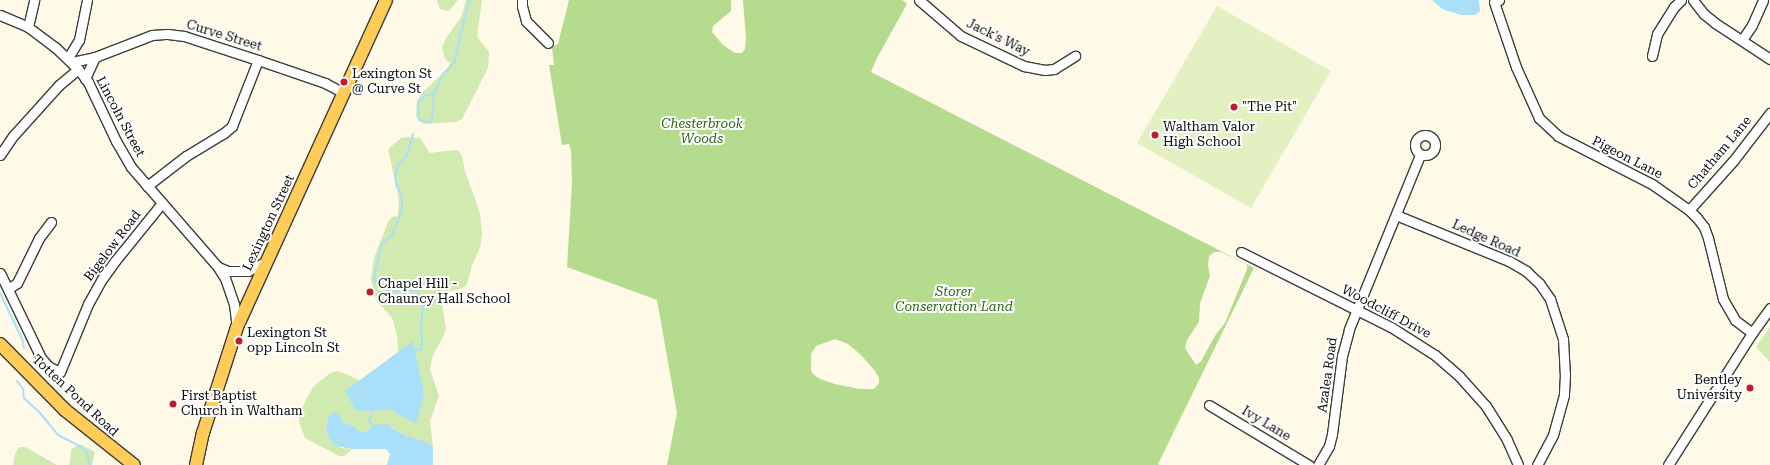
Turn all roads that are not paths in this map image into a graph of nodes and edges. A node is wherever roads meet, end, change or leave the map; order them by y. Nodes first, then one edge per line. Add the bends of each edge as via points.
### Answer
1 (34, 0) edge
2 (87, 0) edge
3 (386, 0) edge
4 (522, 0) edge
5 (918, 0) edge
6 (1681, 0) edge
7 (1693, 0) edge
8 (1763, 0) edge
9 (1496, 1) edge
10 (0, 15) edge
11 (28, 27) junction
12 (1742, 40) junction
13 (548, 44) dead end
14 (1075, 56) dead end
15 (1652, 56) dead end
16 (95, 57) junction
17 (1770, 59) edge
18 (258, 60) junction
19 (73, 63) junction
20 (86, 79) junction
21 (344, 93) junction
22 (1770, 113) edge
23 (0, 155) edge
24 (1420, 155) dead end
25 (147, 186) junction
26 (162, 204) junction
27 (1689, 210) junction
28 (1396, 215) junction
29 (51, 222) dead end
30 (1241, 252) dead end
31 (267, 261) junction
32 (218, 267) junction
33 (0, 273) edge
34 (8, 289) junction
35 (1770, 308) edge
36 (1356, 310) junction
37 (237, 327) junction
38 (1752, 333) junction
39 (0, 344) edge
40 (1208, 405) dead end
41 (134, 465) edge
42 (196, 465) edge
43 (1309, 465) edge
44 (1318, 465) edge
45 (1518, 465) edge
46 (1537, 465) edge
47 (1668, 465) edge

1 - 11 street
2 - 19 street
3 - 21 main road, Lexington Street
4 - 13 street via 526,21
5 - 14 street, Jack's Way via 961,36 1024,66 1054,69
6 - 15 street via 1670,12 1657,34
7 - 12 street via 1704,14
8 - 12 street
9 - 27 street, Pigeon Lane via 1516,67 1539,118 1548,128 1571,143 1652,184
10 - 11 street, Lincoln Street
11 - 19 street, Lincoln Street
12 - 17 street
16 - 18 street, Curve Street via 141,38 168,34 184,36
16 - 19 street, Curve Street
16 - 20 street
18 - 21 street, Curve Street via 325,83
18 - 25 street via 232,126 186,156
19 - 20 street, Lincoln Street
19 - 23 street via 59,85 13,136
20 - 25 street, Lincoln Street via 123,154
21 - 31 main road, Lexington Street
22 - 27 street, Chatham Lane via 1733,161
24 - 28 street, Azalea Road
25 - 26 street, Lincoln Street
26 - 32 street, Lincoln Street
26 - 34 street, Bigelow Road via 102,279 88,304 60,372 48,366 41,358
27 - 38 street, Pigeon Lane via 1704,227 1723,299 1735,320
28 - 36 street, Azalea Road
28 - 46 street, Ledge Road via 1509,261 1539,283 1550,299 1563,339 1564,395 1553,435
29 - 34 street via 39,238 17,283
30 - 36 street, Woodcliff Drive
31 - 32 street via 248,271
31 - 37 main road, Lexington Street
32 - 37 street, Lincoln Street via 234,304
33 - 34 street
35 - 38 street
36 - 44 street, Azalea Road via 1342,356 1332,434 1329,446
36 - 45 street, Woodcliff Drive via 1415,341 1454,370 1490,413 1507,440
37 - 42 main road, Lexington Street via 203,433
38 - 47 street
39 - 41 main road, Totten Pond Road via 66,410
40 - 43 street, Ivy Lane

